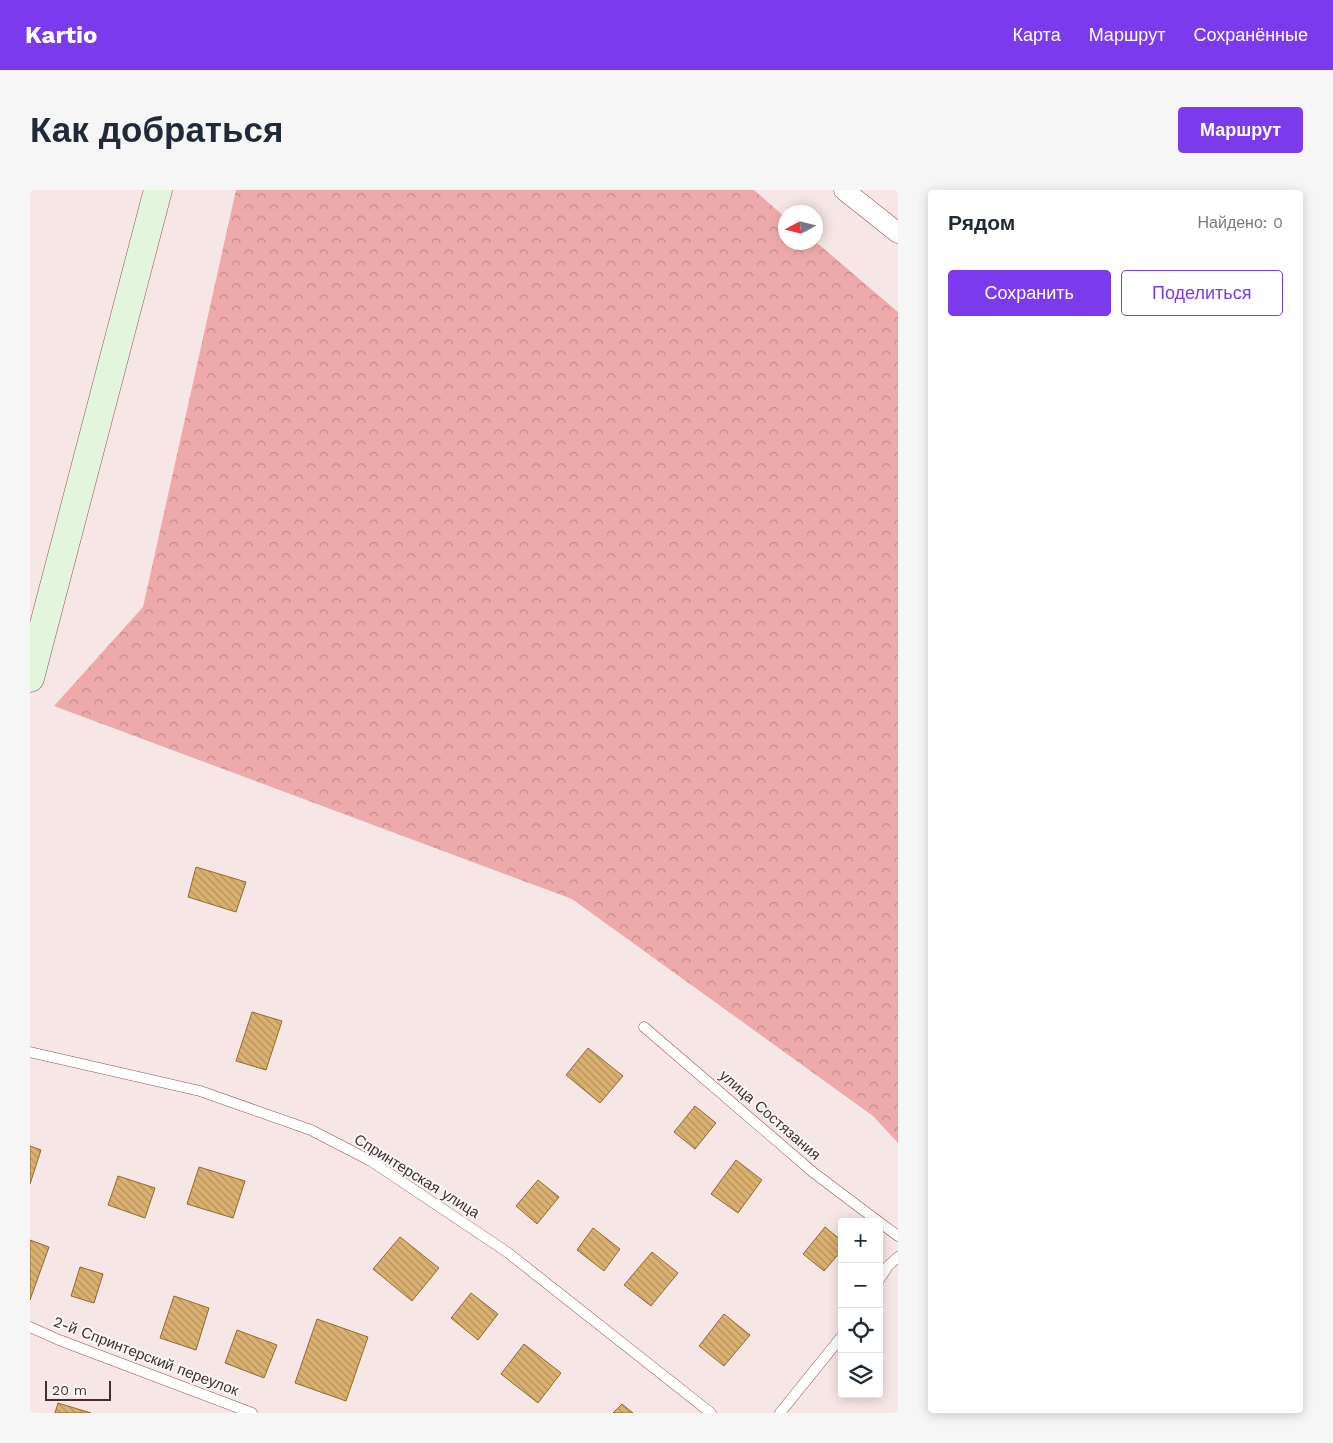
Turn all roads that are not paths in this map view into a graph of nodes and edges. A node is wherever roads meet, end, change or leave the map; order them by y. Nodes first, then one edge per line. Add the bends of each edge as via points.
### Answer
1 (158, 190) edge
2 (844, 190) edge
3 (898, 233) edge
4 (30, 678) edge
5 (644, 1027) dead end
6 (30, 1052) edge
7 (874, 1218) edge
8 (883, 1225) edge
9 (898, 1236) edge
10 (898, 1257) edge
11 (883, 1274) edge
12 (30, 1327) edge
13 (838, 1341) edge
14 (252, 1413) edge
15 (711, 1413) edge
16 (780, 1413) edge

1 - 4 street
2 - 3 street
5 - 7 lane, улица Состязания via 814,1173
6 - 15 lane, Спринтерская улица via 200,1091 311,1130 371,1161 507,1252
8 - 9 lane, улица Состязания
10 - 11 lane
12 - 14 lane, 2-й Спринтерский переулок
13 - 16 lane

